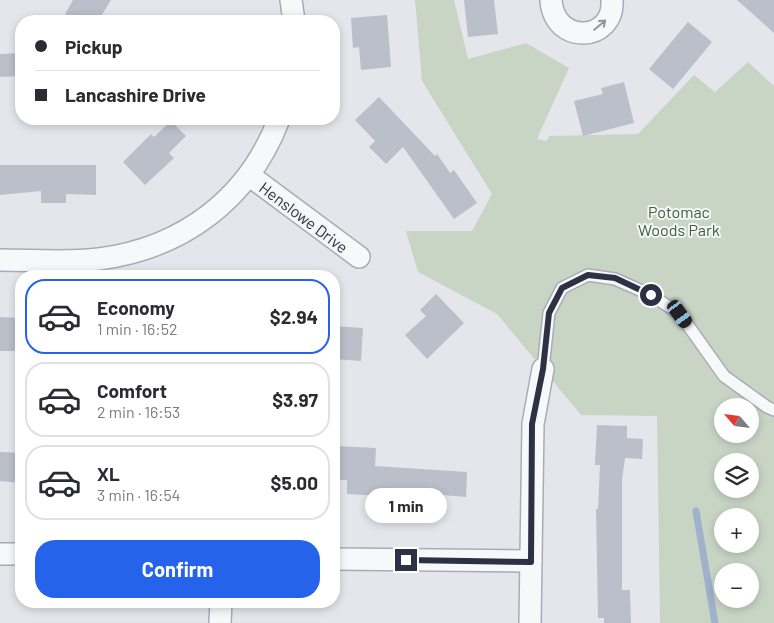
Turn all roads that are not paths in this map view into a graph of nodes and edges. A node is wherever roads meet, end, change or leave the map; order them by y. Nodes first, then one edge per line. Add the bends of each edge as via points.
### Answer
1 (291, 0) edge
2 (551, 0) edge
3 (612, 0) edge
4 (293, 15) edge
5 (277, 125) edge
6 (250, 176) junction
7 (359, 258) dead end
8 (0, 260) edge
9 (543, 369) joint
10 (774, 410) edge
11 (0, 554) edge
12 (15, 554) edge
13 (340, 559) edge
14 (531, 562) junction
15 (220, 608) edge
16 (220, 623) edge
17 (530, 623) edge

1 - 4 street
2 -> 3 street via 551,10 560,24 573,32 584,33 604,24 610,16
5 - 6 street, Henslowe Drive
6 - 7 street, Henslowe Drive
6 - 8 street, Henslowe Drive via 190,229 157,244 99,259
9 - 10 lane via 549,313 562,288 588,275 615,278 651,295 680,314 724,376
9 - 14 street via 532,424
11 - 12 street
13 - 14 street
14 - 17 street
15 - 16 street

